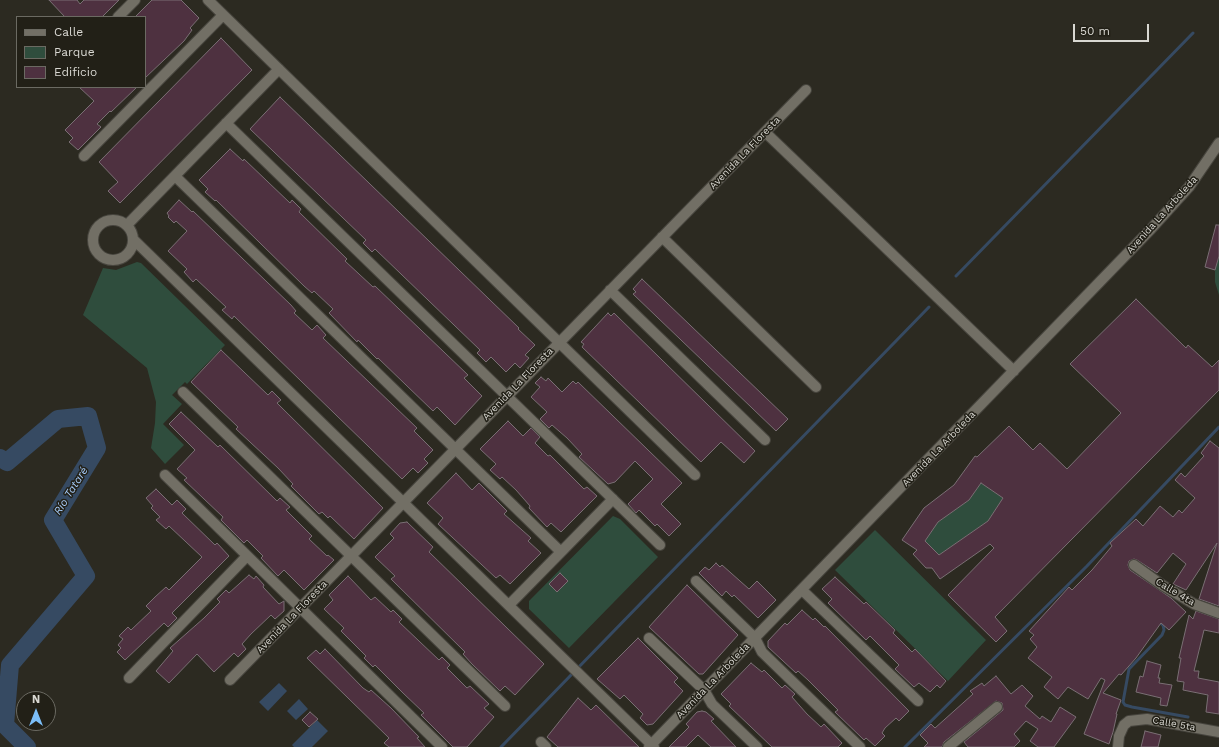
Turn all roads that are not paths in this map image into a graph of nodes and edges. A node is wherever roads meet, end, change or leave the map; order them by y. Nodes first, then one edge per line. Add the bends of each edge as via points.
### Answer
1 (135, 0) edge
2 (208, 0) edge
3 (223, 15) junction
4 (119, 16) edge
5 (279, 69) junction
6 (806, 90) dead end
7 (226, 123) junction
8 (765, 132) junction
9 (1219, 143) edge
10 (84, 156) dead end
11 (175, 176) junction
12 (127, 225) junction
13 (662, 237) junction
14 (134, 240) junction
15 (610, 290) junction
16 (560, 341) junction
17 (1014, 371) junction
18 (816, 387) dead end
19 (183, 392) dead end
20 (507, 396) junction
21 (765, 440) dead end
22 (456, 448) junction
23 (165, 475) dead end
24 (695, 475) dead end
25 (613, 499) junction
26 (403, 502) junction
27 (660, 545) dead end
28 (561, 552) junction
29 (247, 556) junction
30 (351, 556) junction
31 (1134, 565) dead end
32 (696, 581) dead end
33 (802, 590) junction
34 (509, 605) junction
35 (300, 608) junction
36 (1219, 613) edge
37 (649, 638) dead end
38 (755, 638) junction
39 (129, 678) dead end
40 (230, 680) dead end
41 (704, 690) junction
42 (918, 701) dead end
43 (505, 706) dead end
44 (997, 707) dead end
45 (1219, 732) edge
46 (651, 746) edge
47 (442, 747) edge
48 (756, 747) edge
49 (860, 747) edge
50 (948, 747) edge
51 (1118, 747) edge

1 - 4 street
2 - 3 street
3 - 5 street
3 - 10 street
5 - 7 street
5 - 16 street
6 - 8 street, Avenida La Floresta
7 - 11 street
7 - 20 street
8 - 13 street, Avenida La Floresta
8 - 17 street
9 - 17 street, Avenida La Arboleda via 1189,187 1156,224
11 - 12 street
11 - 22 street
12 - 14 street
12 - 14 street via 115,220 102,223 94,234 94,247 104,257 117,259 129,253
13 - 15 street, Avenida La Floresta
13 - 18 street
14 - 26 street
15 - 16 street, Avenida La Floresta
15 - 21 street
16 - 20 street, Avenida La Floresta
16 - 24 street
17 - 33 street, Avenida La Arboleda
19 - 30 street
20 - 22 street, Avenida La Floresta
20 - 25 street
22 - 26 street, Avenida La Floresta
22 - 28 street
23 - 29 street
25 - 27 street
25 - 28 street
26 - 30 street, Avenida La Floresta
26 - 34 street
28 - 34 street
29 - 35 street
29 - 39 street
30 - 35 street, Avenida La Floresta
30 - 43 street
31 - 36 street, Calle 4ta via 1194,604
32 - 38 street
33 - 38 street, Avenida La Arboleda
33 - 42 street
34 - 46 street
35 - 40 street, Avenida La Floresta
35 - 47 street
37 - 41 street
38 - 41 street, Avenida La Arboleda
38 - 49 street via 762,652
41 - 46 street, Avenida La Arboleda
41 - 48 street via 712,704
44 - 50 street
45 - 51 street, Calle 5ta via 1147,719 1129,721 1119,736

